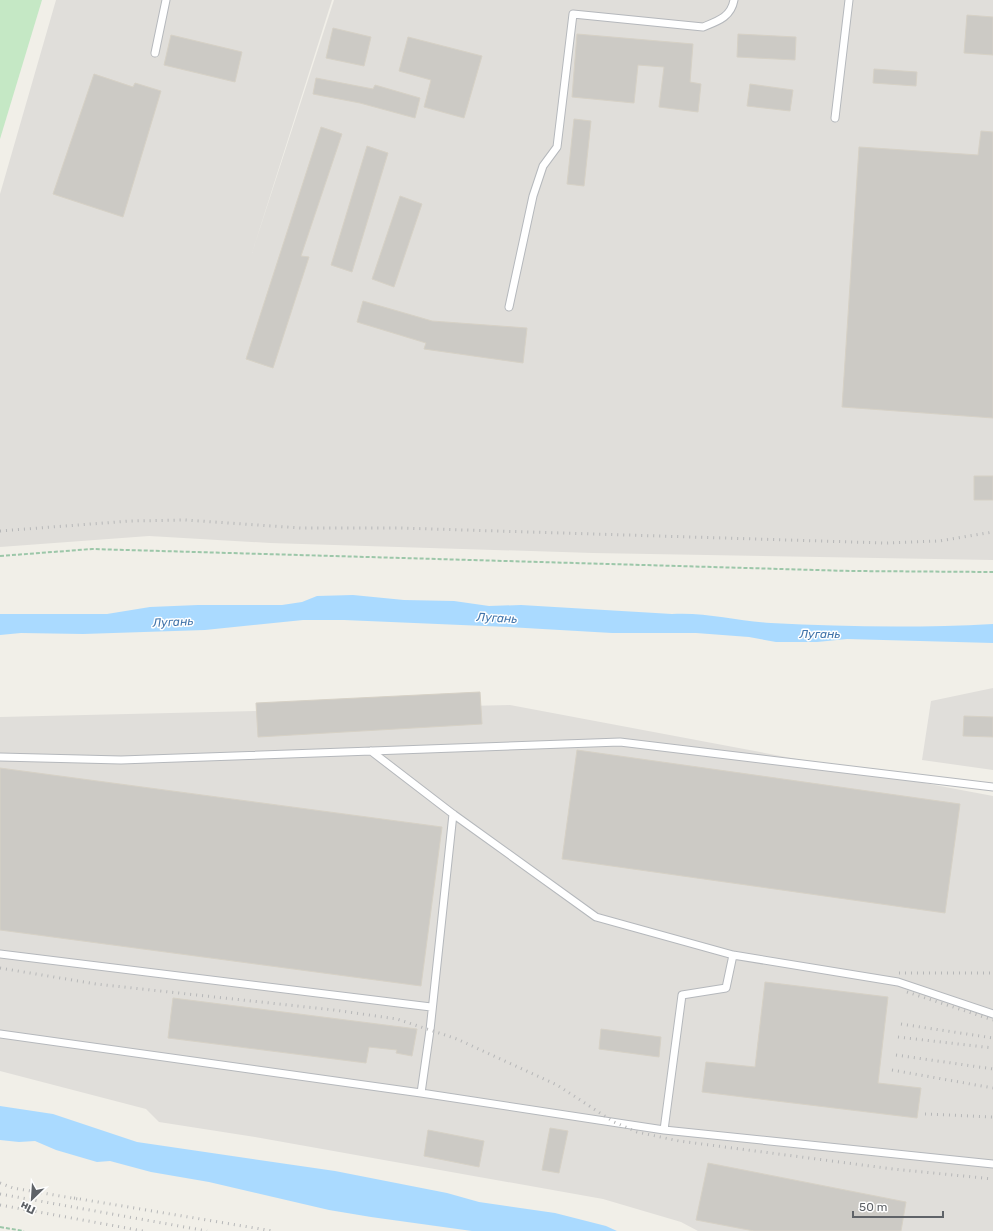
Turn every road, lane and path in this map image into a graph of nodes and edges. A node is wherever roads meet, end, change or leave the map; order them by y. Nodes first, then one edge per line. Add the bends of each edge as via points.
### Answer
1 (166, 0) edge
2 (734, 0) edge
3 (849, 0) edge
4 (155, 53) dead end
5 (836, 118) dead end
6 (509, 307) dead end
7 (0, 556) edge
8 (993, 572) edge
9 (371, 751) junction
10 (0, 757) edge
11 (993, 786) edge
12 (453, 814) junction
13 (0, 954) edge
14 (733, 955) junction
15 (431, 1007) junction
16 (993, 1014) edge
17 (0, 1034) edge
18 (421, 1093) junction
19 (664, 1130) junction
20 (993, 1164) edge
21 (0, 1227) edge
22 (24, 1231) edge

1 - 4 lane
2 - 6 lane via 732,9 720,20 703,27 573,14 557,146 543,166 533,196
3 - 5 lane
7 - 8 path via 92,549 834,571
9 - 10 lane via 121,760
9 - 11 lane via 620,742
9 - 12 lane
12 - 14 lane via 596,917
12 - 15 lane
13 - 15 lane
14 - 16 lane via 898,982
14 - 19 lane via 726,988 682,994
15 - 18 lane
17 - 18 lane
18 - 19 lane
19 - 20 lane
21 - 22 path

